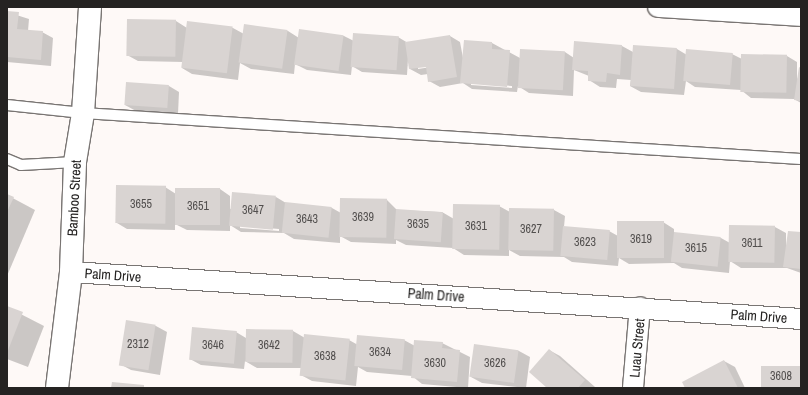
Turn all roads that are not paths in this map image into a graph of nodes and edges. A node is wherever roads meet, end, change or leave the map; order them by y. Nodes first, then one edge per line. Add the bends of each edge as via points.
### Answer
1 (90, 7) edge
2 (659, 7) edge
3 (801, 16) edge
4 (7, 105) edge
5 (83, 113) junction
6 (7, 159) edge
7 (801, 159) edge
8 (75, 162) junction
9 (71, 272) junction
10 (640, 307) junction
11 (801, 319) edge
12 (58, 388) edge
13 (633, 388) edge

1 - 5 street, Bamboo Street
2 - 3 street
4 - 5 lane
5 - 7 lane
5 - 8 street, Bamboo Street
6 - 8 lane via 21,165
8 - 9 street, Bamboo Street
9 - 10 street, Palm Drive
9 - 12 street, Bamboo Street
10 - 11 street, Palm Drive
10 - 13 street, Luau Street

